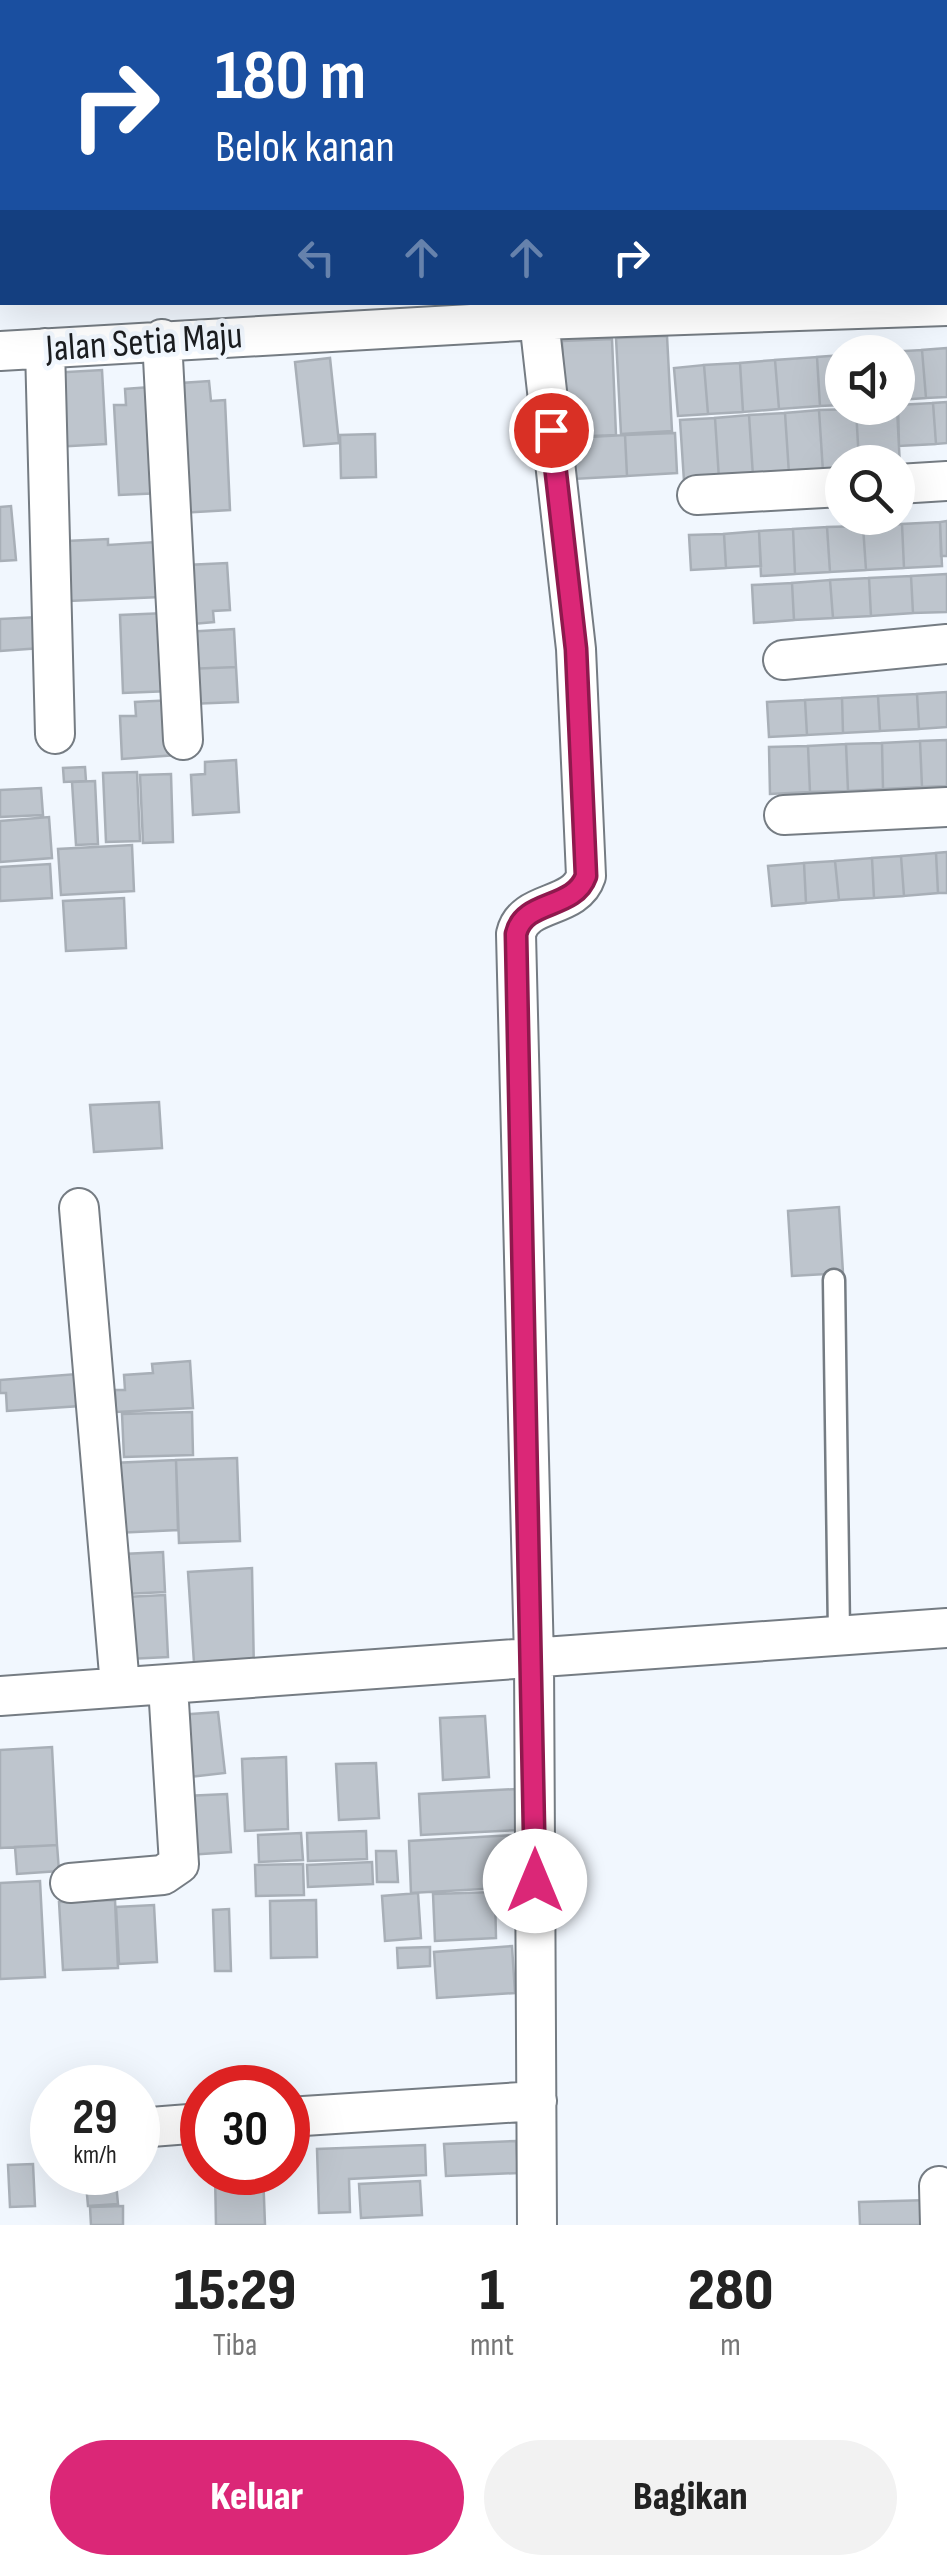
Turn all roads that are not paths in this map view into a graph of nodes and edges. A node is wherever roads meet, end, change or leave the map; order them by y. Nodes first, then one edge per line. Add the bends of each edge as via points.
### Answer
1 (947, 306) edge
2 (856, 307) edge
3 (539, 320) junction
4 (162, 339) junction
5 (46, 348) junction
6 (0, 351) edge
7 (947, 481) edge
8 (915, 483) edge
9 (825, 488) edge
10 (697, 495) dead end
11 (947, 644) edge
12 (783, 660) dead end
13 (54, 734) dead end
14 (183, 740) dead end
15 (947, 807) edge
16 (784, 814) dead end
17 (79, 1208) dead end
18 (834, 1280) dead end
19 (947, 1628) edge
20 (839, 1633) junction
21 (534, 1660) junction
22 (120, 1686) junction
23 (168, 1686) junction
24 (0, 1696) edge
25 (70, 1882) dead end
26 (537, 2101) junction
27 (310, 2116) edge
28 (939, 2186) dead end
29 (537, 2225) edge
30 (940, 2225) edge

1 - 2 street, Jalan Setia Maju
2 - 3 street, Jalan Setia Maju
3 - 4 street, Jalan Setia Maju
3 - 21 street via 576,649 586,876 575,894 526,917 516,934
4 - 5 street, Jalan Setia Maju
4 - 14 street
5 - 6 street, Jalan Setia Maju
5 - 13 street
7 - 8 street
9 - 10 street
11 - 12 street
15 - 16 street
17 - 22 street
18 - 20 lane
19 - 20 street
20 - 21 street
21 - 23 street
21 - 26 street
22 - 23 street
22 - 24 street
23 - 25 street via 179,1864 163,1875
26 - 27 street
26 - 29 street
28 - 30 street

